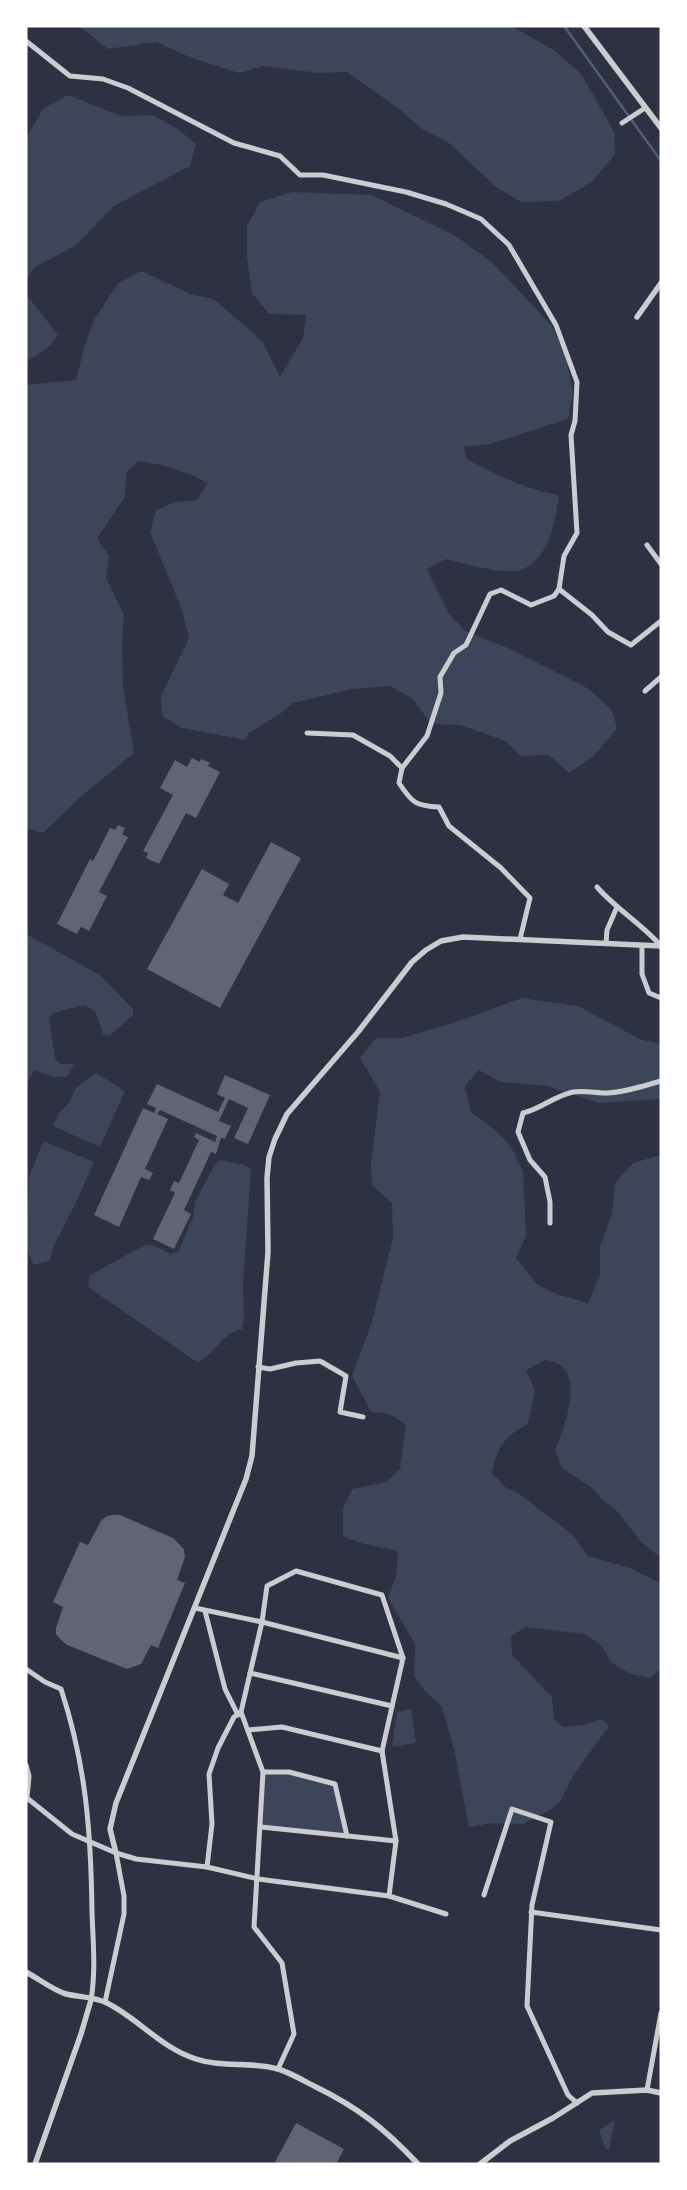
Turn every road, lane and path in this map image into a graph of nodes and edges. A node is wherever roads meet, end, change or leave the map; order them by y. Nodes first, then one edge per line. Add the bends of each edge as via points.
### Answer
1 (584, 26) edge
2 (26, 41) edge
3 (645, 108) junction
4 (624, 121) dead end
5 (661, 128) edge
6 (661, 284) edge
7 (637, 317) dead end
8 (647, 545) dead end
9 (661, 564) edge
10 (559, 589) junction
11 (661, 621) edge
12 (661, 677) edge
13 (645, 692) dead end
14 (307, 733) dead end
15 (402, 768) junction
16 (597, 887) dead end
17 (617, 907) junction
18 (520, 939) junction
19 (606, 943) junction
20 (642, 946) junction
21 (661, 946) edge
22 (661, 998) edge
23 (661, 1081) edge
24 (550, 1223) dead end
25 (258, 1367) junction
26 (364, 1417) dead end
27 (195, 1608) junction
28 (205, 1611) junction
29 (262, 1622) junction
30 (403, 1658) junction
31 (26, 1670) edge
32 (250, 1673) junction
33 (392, 1706) junction
34 (240, 1713) junction
35 (248, 1730) junction
36 (382, 1751) junction
37 (26, 1765) edge
38 (264, 1772) junction
39 (261, 1827) junction
40 (347, 1836) junction
41 (396, 1841) junction
42 (91, 1843) junction
43 (116, 1853) junction
44 (207, 1867) junction
45 (258, 1879) junction
46 (484, 1895) dead end
47 (389, 1896) junction
48 (531, 1912) junction
49 (446, 1914) dead end
50 (661, 1930) edge
51 (26, 1972) edge
52 (91, 2000) junction
53 (105, 2002) junction
54 (661, 2013) edge
55 (278, 2069) junction
56 (647, 2090) junction
57 (661, 2093) edge
58 (577, 2103) junction
59 (35, 2164) edge
60 (418, 2164) edge
61 (480, 2164) edge

1 - 3 street
2 - 10 street via 70,76 103,79 128,88 234,143 280,156 300,175 323,175 406,192 446,204 480,219 509,245 556,325 577,382 571,435 576,533 564,556
3 - 4 street
3 - 5 street
6 - 7 street
8 - 9 street
10 - 11 street via 608,632 631,645
10 - 15 street via 554,596 531,606 501,590 490,594 466,645 454,653 440,677 441,693 427,736
12 - 13 street
14 - 15 street via 353,736 390,756
15 - 18 street via 399,783 408,797 419,806 439,807 450,826 530,898
16 - 17 street
17 - 19 street via 607,930
17 - 21 street
18 - 19 street
18 - 25 street via 463,936 426,950 399,977 358,1032 287,1114 269,1157 266,1200 268,1252
19 - 20 street
20 - 21 street
20 - 22 street via 642,974 649,993
23 - 24 street via 608,1093 576,1091 523,1113 518,1132 530,1160 545,1177
25 - 26 street via 270,1369 320,1361 346,1376 340,1412
25 - 27 street via 252,1456 246,1479
27 - 28 street
27 - 43 street via 111,1816 110,1829
28 - 29 street
28 - 34 street via 225,1689
29 - 30 street
29 - 30 street via 267,1586 296,1571 349,1584 382,1595
29 - 32 street
30 - 33 street
31 - 42 street via 61,1689 74,1728 82,1768
32 - 33 street
32 - 34 street
33 - 36 street
34 - 35 street
34 - 44 street via 218,1748 210,1774 212,1824
35 - 36 street via 282,1727
35 - 38 street
36 - 41 street
37 - 42 street via 29,1776 27,1798 72,1834
38 - 39 street
38 - 40 street via 289,1772 335,1784
39 - 40 street
39 - 45 street
40 - 41 street
41 - 47 street
42 - 43 street
42 - 52 street via 95,1967
43 - 44 street via 136,1859
43 - 53 street via 124,1914
44 - 45 street
45 - 47 street
45 - 55 street via 254,1927 282,1963 294,2034
46 - 48 street via 512,1809 551,1822
47 - 49 street
48 - 50 street
48 - 58 street via 527,2006 568,2095
51 - 52 street via 64,1993
52 - 53 street
52 - 59 street
53 - 55 street via 166,2045 197,2060
54 - 56 street
55 - 60 street via 339,2098 370,2118
56 - 57 street
56 - 58 street via 592,2093
58 - 61 street via 510,2141

